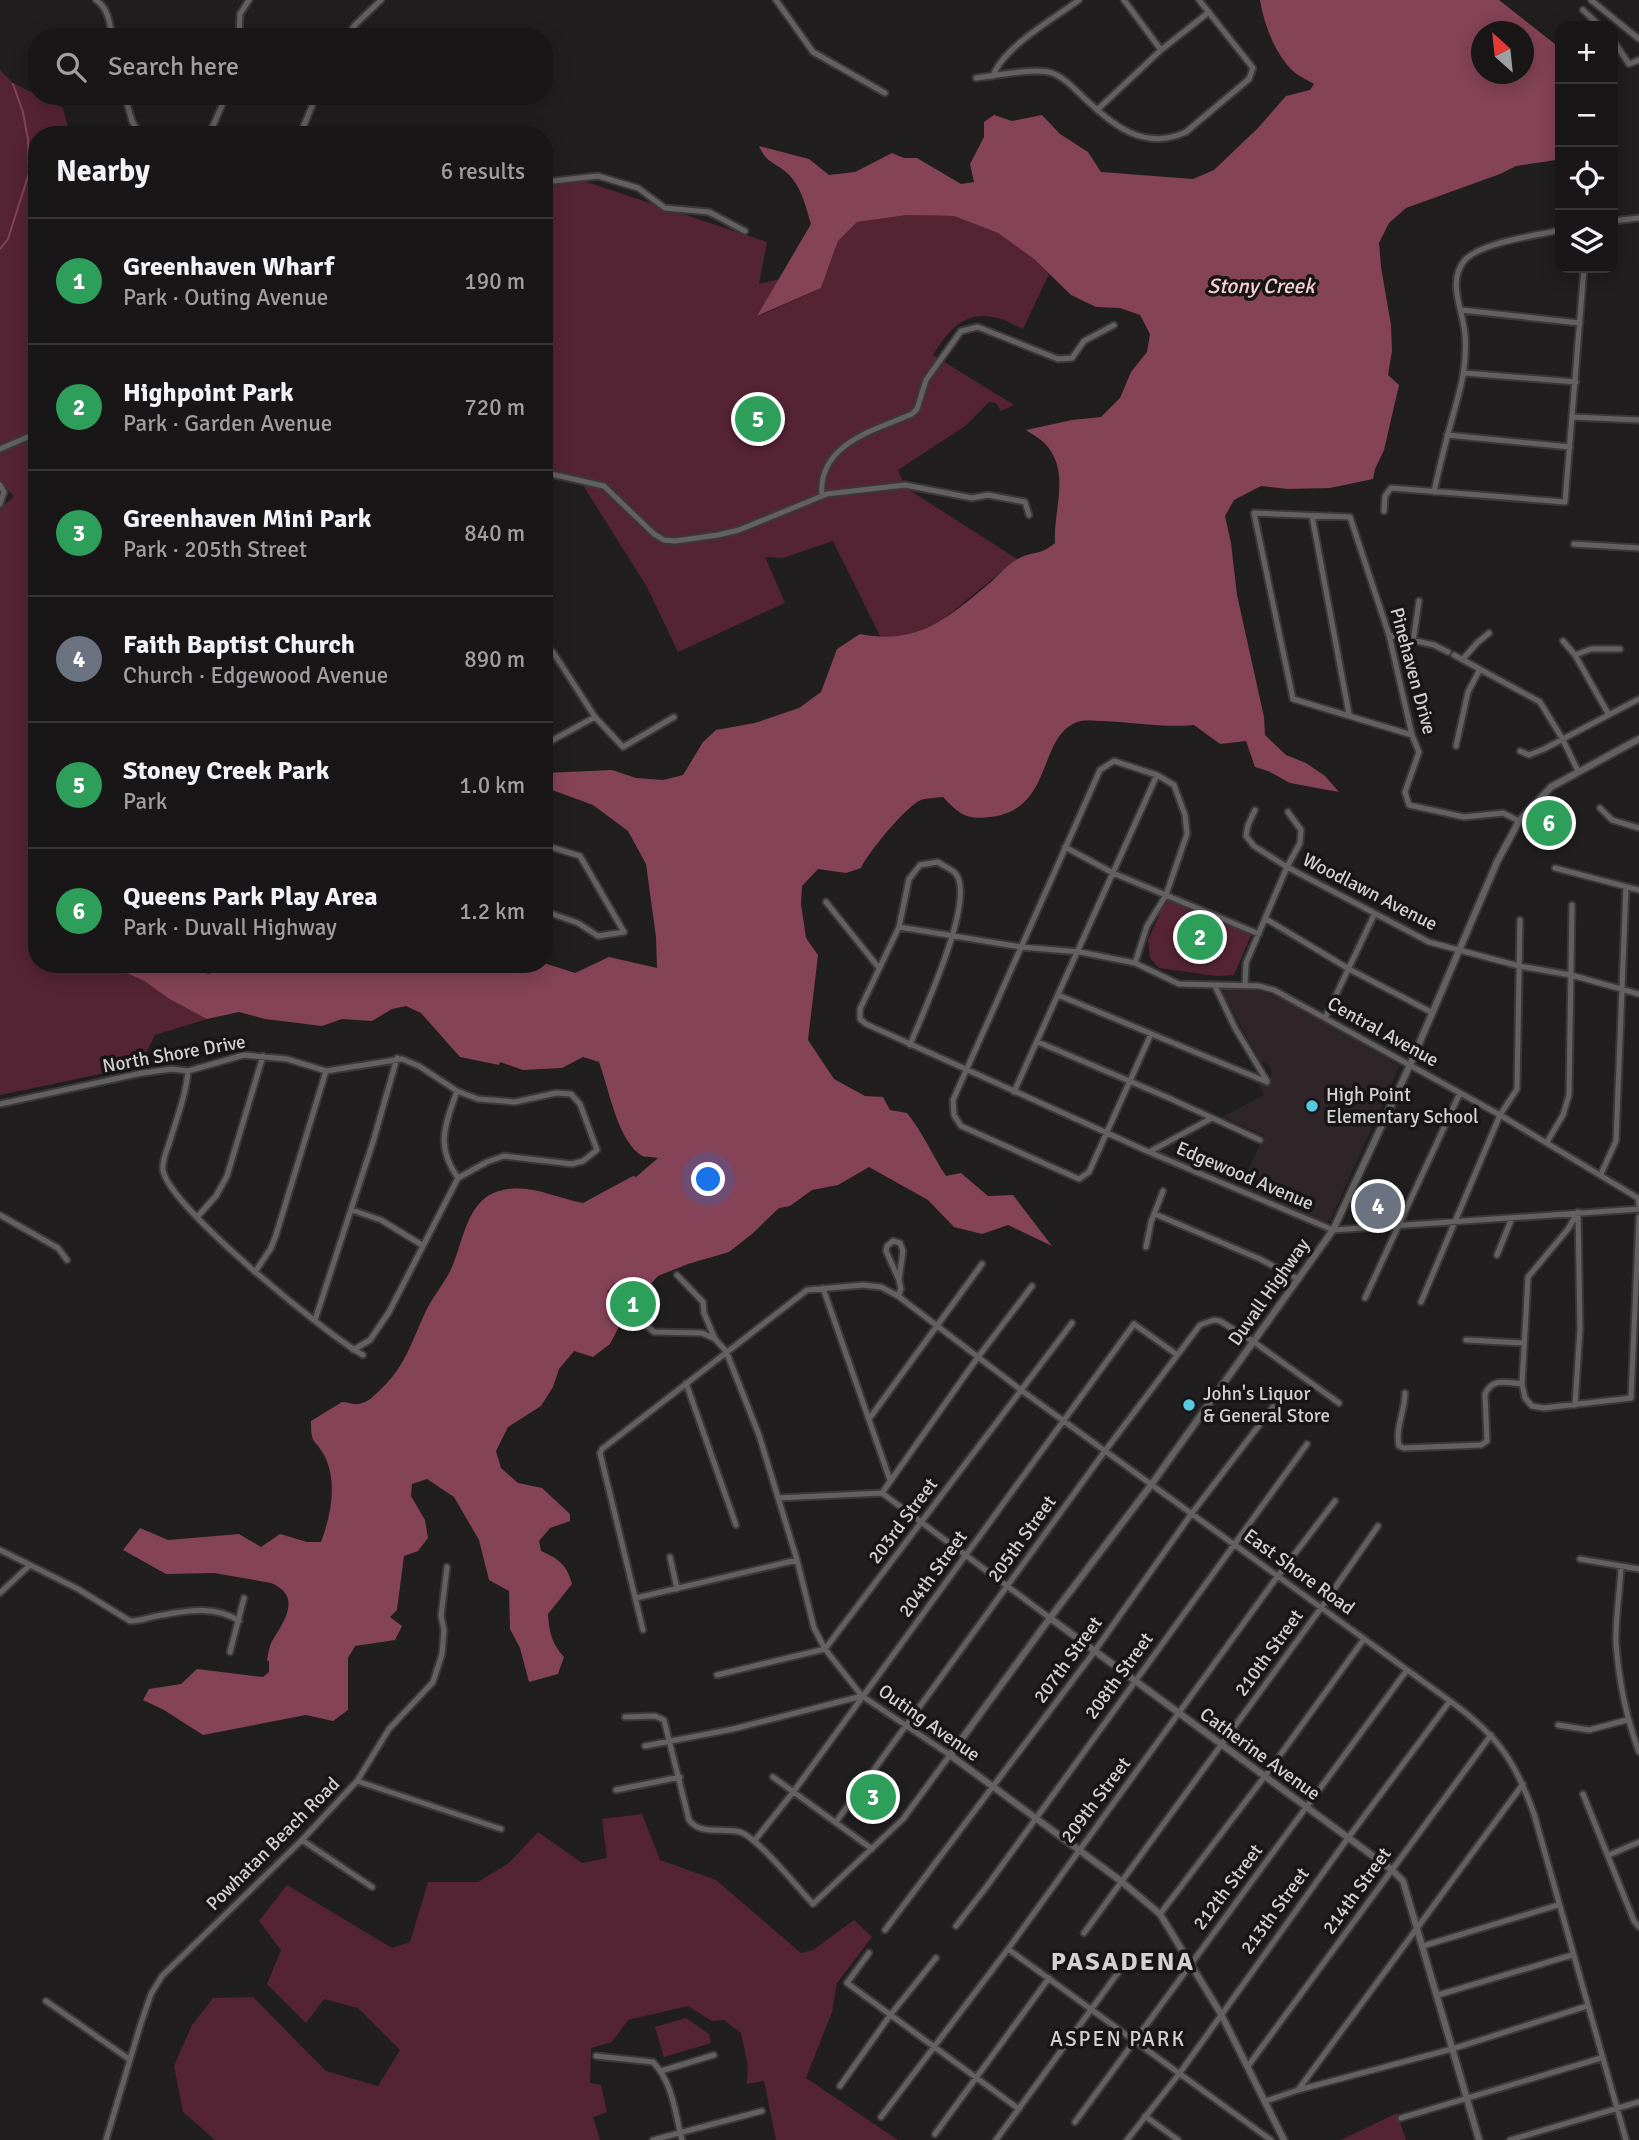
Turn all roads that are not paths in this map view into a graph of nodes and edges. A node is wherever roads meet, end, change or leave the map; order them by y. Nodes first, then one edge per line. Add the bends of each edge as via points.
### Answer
1 (96, 0) edge
2 (249, 0) edge
3 (381, 0) edge
4 (776, 0) edge
5 (1079, 0) edge
6 (1124, 0) edge
7 (1199, 0) edge
8 (1591, 0) edge
9 (1583, 10) dead end
10 (1209, 12) junction
11 (1595, 21) edge
12 (111, 28) edge
13 (239, 28) edge
14 (353, 28) edge
15 (1639, 39) edge
16 (1618, 48) edge
17 (1161, 50) junction
18 (1639, 60) edge
19 (993, 76) junction
20 (976, 78) dead end
21 (885, 93) dead end
22 (128, 105) edge
23 (222, 105) edge
24 (312, 105) edge
25 (1097, 110) junction
26 (135, 126) edge
27 (213, 126) edge
28 (304, 126) edge
29 (553, 181) edge
30 (1639, 219) edge
31 (1618, 221) edge
32 (745, 231) dead end
33 (1555, 231) edge
34 (1584, 273) edge
35 (1461, 310) junction
36 (1580, 323) junction
37 (1114, 324) dead end
38 (1465, 373) junction
39 (1576, 382) junction
40 (1572, 417) junction
41 (1639, 420) edge
42 (1447, 435) junction
43 (28, 437) edge
44 (1570, 447) junction
45 (0, 449) edge
46 (553, 474) edge
47 (0, 485) edge
48 (1434, 492) junction
49 (822, 496) junction
50 (0, 504) edge
51 (1384, 511) dead end
52 (1029, 515) dead end
53 (1312, 516) junction
54 (1574, 544) dead end
55 (1639, 548) edge
56 (1419, 601) dead end
57 (1489, 633) dead end
58 (1389, 635) junction
59 (1563, 641) dead end
60 (1413, 642) junction
61 (1620, 649) dead end
62 (553, 652) edge
63 (1575, 655) junction
64 (1463, 659) junction
65 (1480, 669) junction
66 (1639, 699) edge
67 (1349, 714) junction
68 (1609, 715) junction
69 (594, 717) junction
70 (674, 718) dead end
71 (1412, 735) junction
72 (1562, 738) junction
73 (1639, 739) edge
74 (553, 740) edge
75 (1456, 746) dead end
76 (1520, 751) dead end
77 (1578, 771) junction
78 (1157, 775) junction
79 (1600, 808) dead end
80 (1255, 810) dead end
81 (1289, 812) dead end
82 (1519, 821) junction
83 (1639, 828) edge
84 (1065, 847) junction
85 (553, 848) edge
86 (1287, 867) junction
87 (1555, 869) dead end
88 (1113, 873) junction
89 (1626, 887) junction
90 (1639, 890) edge
91 (1166, 895) junction
92 (826, 902) dead end
93 (1572, 905) dead end
94 (553, 914) edge
95 (1374, 915) junction
96 (1266, 919) junction
97 (1520, 920) dead end
98 (899, 927) junction
99 (1258, 934) junction
100 (954, 935) junction
101 (1021, 947) junction
102 (1078, 951) junction
103 (1459, 951) junction
104 (1135, 963) junction
105 (1519, 966) junction
106 (879, 968) junction
107 (1349, 969) junction
108 (1571, 975) junction
109 (1215, 985) junction
110 (1246, 985) junction
111 (1622, 990) junction
112 (1639, 994) edge
113 (1058, 995) junction
114 (1431, 1012) junction
115 (1325, 1018) junction
116 (1151, 1034) junction
117 (1038, 1042) junction
118 (910, 1045) junction
119 (263, 1056) junction
120 (397, 1058) junction
121 (1410, 1065) junction
122 (188, 1071) junction
123 (326, 1071) junction
124 (967, 1071) junction
125 (1129, 1080) junction
126 (457, 1091) junction
127 (1014, 1092) junction
128 (1460, 1093) junction
129 (0, 1104) edge
130 (1500, 1115) junction
131 (1212, 1118) junction
132 (1106, 1133) junction
133 (1260, 1140) dead end
134 (1548, 1142) junction
135 (1149, 1152) junction
136 (1601, 1174) junction
137 (458, 1178) junction
138 (1163, 1191) dead end
139 (1639, 1207) edge
140 (352, 1210) junction
141 (1578, 1212) junction
142 (1155, 1214) junction
143 (0, 1215) edge
144 (198, 1216) junction
145 (1639, 1217) edge
146 (1512, 1218) junction
147 (1455, 1222) junction
148 (1399, 1226) junction
149 (1333, 1230) junction
150 (422, 1245) junction
151 (1146, 1247) dead end
152 (1497, 1255) dead end
153 (67, 1260) dead end
154 (982, 1264) dead end
155 (255, 1272) junction
156 (677, 1275) dead end
157 (1298, 1279) junction
158 (899, 1280) junction
159 (1032, 1286) dead end
160 (823, 1288) junction
161 (898, 1296) junction
162 (1365, 1298) dead end
163 (1421, 1302) dead end
164 (628, 1311) dead end
165 (315, 1320) junction
166 (1072, 1324) dead end
167 (936, 1326) junction
168 (715, 1339) junction
169 (1466, 1340) dead end
170 (1254, 1342) junction
171 (1524, 1343) junction
172 (353, 1350) junction
173 (726, 1351) junction
174 (1176, 1354) junction
175 (363, 1355) dead end
176 (978, 1357) junction
177 (686, 1382) junction
178 (1522, 1384) junction
179 (1021, 1390) junction
180 (1405, 1393) dead end
181 (1339, 1403) dead end
182 (1575, 1405) junction
183 (1273, 1406) dead end
184 (869, 1419) junction
185 (1063, 1420) junction
186 (1307, 1444) dead end
187 (1105, 1451) junction
188 (890, 1480) junction
189 (1152, 1485) junction
190 (881, 1493) junction
191 (778, 1498) junction
192 (1335, 1501) dead end
193 (1192, 1513) junction
194 (922, 1523) junction
195 (736, 1525) dead end
196 (1378, 1526) dead end
197 (1235, 1544) junction
198 (0, 1550) edge
199 (966, 1555) junction
200 (670, 1557) dead end
201 (1580, 1559) dead end
202 (797, 1560) junction
203 (30, 1565) junction
204 (447, 1567) dead end
205 (1621, 1567) junction
206 (1639, 1569) edge
207 (1277, 1577) junction
208 (1008, 1586) junction
209 (677, 1589) junction
210 (0, 1593) edge
211 (244, 1598) dead end
212 (636, 1598) junction
213 (1321, 1608) junction
214 (1050, 1618) junction
215 (239, 1621) junction
216 (643, 1630) dead end
217 (1364, 1639) junction
218 (825, 1649) junction
219 (230, 1652) dead end
220 (1094, 1652) junction
221 (1407, 1670) junction
222 (717, 1675) dead end
223 (1136, 1681) junction
224 (862, 1696) junction
225 (1450, 1701) junction
226 (1179, 1715) junction
227 (625, 1717) dead end
228 (1627, 1720) junction
229 (907, 1725) junction
230 (1558, 1725) dead end
231 (1491, 1735) junction
232 (671, 1741) junction
233 (1222, 1745) junction
234 (645, 1746) dead end
235 (1639, 1752) edge
236 (950, 1755) junction
237 (1265, 1776) junction
238 (680, 1777) junction
239 (773, 1777) dead end
240 (357, 1781) junction
241 (1523, 1784) junction
242 (993, 1786) junction
243 (616, 1790) dead end
244 (794, 1791) junction
245 (1583, 1794) dead end
246 (1307, 1807) junction
247 (1036, 1817) junction
248 (836, 1822) junction
249 (501, 1829) dead end
250 (1348, 1838) junction
251 (302, 1840) junction
252 (755, 1840) junction
253 (1639, 1842) edge
254 (872, 1849) junction
255 (1079, 1849) junction
256 (1609, 1855) junction
257 (1392, 1870) junction
258 (1121, 1881) junction
259 (372, 1886) dead end
260 (1558, 1905) junction
261 (1160, 1914) junction
262 (956, 1926) dead end
263 (1416, 1926) junction
264 (1639, 1927) edge
265 (885, 1930) dead end
266 (1084, 1933) dead end
267 (1423, 1945) junction
268 (1008, 1950) junction
269 (869, 1952) dead end
270 (1572, 1955) junction
271 (936, 1958) dead end
272 (1125, 1963) dead end
273 (1191, 1963) junction
274 (1049, 1978) junction
275 (1438, 1995) junction
276 (46, 2001) dead end
277 (1587, 2006) junction
278 (1091, 2011) junction
279 (891, 2014) junction
280 (1221, 2014) junction
281 (1133, 2042) junction
282 (934, 2045) junction
283 (1452, 2049) junction
284 (714, 2055) dead end
285 (596, 2056) dead end
286 (1601, 2058) junction
287 (129, 2059) junction
288 (1248, 2066) junction
289 (661, 2071) junction
290 (1179, 2074) junction
291 (978, 2077) junction
292 (840, 2086) dead end
293 (1298, 2090) junction
294 (1468, 2099) junction
295 (1266, 2101) junction
296 (1639, 2102) edge
297 (1019, 2109) junction
298 (1616, 2109) junction
299 (762, 2110) dead end
300 (1145, 2116) junction
301 (881, 2117) dead end
302 (1401, 2118) dead end
303 (1075, 2122) dead end
304 (680, 2133) junction
305 (935, 2134) dead end
306 (106, 2140) edge
307 (653, 2140) edge
308 (682, 2140) edge
309 (996, 2140) edge
310 (1127, 2140) edge
311 (1178, 2140) edge
312 (1271, 2140) edge
313 (1284, 2140) edge
314 (1479, 2140) edge
315 (1510, 2140) edge
316 (1626, 2140) edge

1 - 12 street
2 - 13 street via 240,14
3 - 14 street
4 - 21 street via 813,52
5 - 19 street via 1009,53
6 - 17 street
7 - 10 street
8 - 15 street
9 - 11 street
10 - 17 street
10 - 25 street via 1253,68 1249,79 1174,138 1137,135
16 - 18 street via 1629,64
17 - 25 street
19 - 20 street
19 - 25 street via 1050,72
22 - 26 street
23 - 27 street
24 - 28 street
29 - 32 street via 598,176 638,188 665,208 709,212
30 - 31 street
33 - 35 street via 1473,253 1457,276
34 - 36 street
35 - 36 street
35 - 38 street
36 - 39 street
37 - 49 street via 1084,341 1073,358 1058,359 978,327 961,331 926,380 912,414 844,445 834,455 823,478
38 - 39 street
38 - 42 street
39 - 40 street
40 - 41 street
40 - 44 street
42 - 44 street
42 - 48 street
43 - 45 street
44 - 48 street via 1565,502
46 - 49 street via 604,486 654,534 675,541 739,530
47 - 50 street via 4,492
48 - 51 street via 1391,488
49 - 52 street via 905,485 972,498 988,495 1026,502
53 - 58 street, Pinehaven Drive via 1350,517
53 - 67 street
53 - 67 street via 1254,513 1293,699
54 - 55 street
56 - 60 street
57 - 64 street
58 - 60 street
58 - 71 street, Pinehaven Drive
59 - 63 street
60 - 64 street via 1434,645
61 - 63 street via 1591,649
62 - 69 street
63 - 68 street
64 - 65 street
65 - 72 street via 1540,702
65 - 75 street via 1468,692
66 - 68 street
67 - 71 street
68 - 72 street
69 - 70 street via 623,747
69 - 74 street
71 - 82 street, Pinehaven Drive via 1419,752 1405,792 1409,805 1464,817 1503,813
72 - 76 street via 1529,755
72 - 77 street
73 - 77 street, Duvall Highway
77 - 82 street, Duvall Highway via 1551,786
78 - 84 street via 1114,761 1100,770
78 - 88 street
78 - 91 street via 1174,785 1187,834
79 - 83 street via 1612,820
80 - 86 street, Woodlawn Avenue via 1246,836
81 - 86 street via 1301,830 1300,843
82 - 103 street, Duvall Highway
84 - 88 street
84 - 101 street
85 - 94 street via 580,856 624,932 598,936
86 - 95 street, Woodlawn Avenue
86 - 96 street
87 - 89 street
88 - 91 street
88 - 102 street
89 - 90 street
89 - 111 street
91 - 99 street
91 - 104 street via 1147,926
92 - 106 street
93 - 108 street
95 - 103 street, Woodlawn Avenue
95 - 107 street
96 - 99 street
96 - 107 street
97 - 105 street
98 - 100 street, Central Avenue
98 - 100 street via 909,879 920,865 938,862 956,874 961,888
98 - 106 street
99 - 110 street via 1246,963
100 - 101 street, Central Avenue
100 - 118 street
101 - 102 street, Central Avenue
101 - 124 street
102 - 104 street, Central Avenue
102 - 113 street
103 - 105 street, Woodlawn Avenue
103 - 114 street, Duvall Highway
104 - 109 street, Central Avenue via 1179,984
105 - 108 street, Woodlawn Avenue
105 - 130 street via 1517,1089
106 - 118 street, Edgewood Avenue via 860,1019
107 - 114 street
107 - 115 street
108 - 111 street, Woodlawn Avenue
108 - 134 street via 1569,1095
109 - 110 street, Central Avenue
109 - 116 street via 1267,1082
110 - 115 street, Central Avenue via 1274,990
111 - 112 street, Woodlawn Avenue
111 - 136 street via 1616,1141
113 - 116 street
113 - 117 street
114 - 121 street, Duvall Highway
115 - 121 street, Central Avenue
116 - 125 street
117 - 125 street
117 - 127 street
118 - 124 street, Edgewood Avenue
119 - 122 street, North Shore Drive via 244,1055
119 - 123 street, North Shore Drive
119 - 144 street via 223,1187
120 - 123 street, North Shore Drive
120 - 126 street via 412,1062
120 - 140 street
121 - 128 street, Central Avenue
121 - 149 street, Duvall Highway
122 - 129 street, North Shore Drive via 142,1073
122 - 144 street via 163,1170
123 - 155 street via 276,1236
124 - 127 street, Edgewood Avenue
124 - 132 street via 953,1100 961,1126 1079,1179 1089,1172
125 - 131 street
125 - 132 street
126 - 137 street via 443,1143
126 - 137 street via 504,1103 571,1094 580,1104 597,1150 572,1164 504,1156
127 - 132 street, Edgewood Avenue
128 - 130 street, Central Avenue
128 - 148 street
130 - 134 street, Central Avenue
130 - 147 street
131 - 133 street
131 - 135 street
132 - 135 street, Edgewood Avenue
134 - 136 street, Central Avenue
135 - 149 street, Edgewood Avenue
136 - 139 street, Central Avenue via 1638,1198
137 - 150 street
138 - 142 street
139 - 141 street, Edgewood Avenue
140 - 150 street via 381,1220
140 - 165 street
141 - 146 street, Edgewood Avenue
141 - 171 street via 1528,1277
141 - 182 street via 1580,1329
142 - 151 street
142 - 157 street
143 - 153 street via 58,1248
144 - 155 street
145 - 182 street via 1631,1398
146 - 147 street, Edgewood Avenue
146 - 152 street
147 - 148 street, Edgewood Avenue
147 - 163 street
148 - 149 street, Edgewood Avenue
148 - 162 street
149 - 157 street, Duvall Highway
150 - 172 street via 381,1324 367,1343
154 - 167 street
155 - 165 street
156 - 168 street via 703,1302
157 - 170 street, Duvall Highway
158 - 158 street via 886,1251 893,1241 900,1243 903,1251
158 - 161 street
159 - 176 street
160 - 161 street, East Shore Road via 863,1285
160 - 173 street, East Shore Road via 796,1296
160 - 184 street
161 - 167 street, East Shore Road
164 - 168 street via 654,1332 702,1333
165 - 172 street
166 - 179 street, 203rd Street
167 - 176 street, East Shore Road
167 - 184 street
168 - 173 street, Outing Avenue
169 - 171 street
170 - 174 street, 205th Street via 1214,1320 1200,1325
170 - 181 street, 205th Street
170 - 189 street, Duvall Highway
171 - 178 street
172 - 175 street
173 - 177 street, East Shore Road
173 - 191 street, Outing Avenue
174 - 185 street, 204th Street via 1134,1324
174 - 187 street, 205th Street
176 - 179 street, East Shore Road
176 - 188 street
177 - 195 street
177 - 212 street, East Shore Road via 600,1453
178 - 180 street via 1499,1381 1488,1388 1487,1441 1481,1446 1399,1446
178 - 182 street via 1532,1406
179 - 185 street, East Shore Road
179 - 194 street, 203rd Street
183 - 193 street, 207th Street
184 - 188 street
185 - 187 street, East Shore Road
185 - 199 street, 204th Street
186 - 197 street, 208th Street
187 - 189 street, East Shore Road
187 - 208 street, 205th Street
188 - 190 street
189 - 193 street, East Shore Road
189 - 214 street, Duvall Highway
190 - 191 street
190 - 194 street, Catherine Avenue
191 - 202 street, Outing Avenue
192 - 207 street, 209th Street
193 - 197 street, East Shore Road
193 - 220 street, 207th Street
194 - 199 street, Catherine Avenue
194 - 218 street, 203rd Street
196 - 213 street, 210th Street
197 - 207 street, East Shore Road
197 - 223 street, 208th Street
198 - 203 street
199 - 208 street, Catherine Avenue
199 - 224 street, 204th Street
200 - 209 street
201 - 205 street
202 - 209 street
202 - 218 street, Outing Avenue via 814,1628
203 - 210 street
203 - 215 street via 131,1621 212,1610
204 - 240 street, Powhatan Beach Road via 442,1654 433,1682 389,1729
205 - 206 street
205 - 228 street via 1616,1644
207 - 213 street, East Shore Road
207 - 226 street, 209th Street
208 - 214 street, Catherine Avenue
208 - 229 street, 205th Street
209 - 212 street
211 - 215 street
212 - 216 street
213 - 217 street, East Shore Road
213 - 233 street, 210th Street
214 - 220 street, Catherine Avenue
214 - 236 street, Duvall Highway
215 - 219 street
217 - 221 street, East Shore Road
217 - 237 street
218 - 222 street
218 - 224 street, Outing Avenue
220 - 223 street, Catherine Avenue
220 - 242 street, 207th Street
221 - 225 street, East Shore Road
221 - 246 street, 212th Street
223 - 226 street, Catherine Avenue
223 - 247 street, 208th Street
224 - 229 street, Outing Avenue
224 - 232 street
224 - 244 street, 204th Street
225 - 231 street, East Shore Road
225 - 250 street, 213th Street
226 - 233 street, Catherine Avenue
226 - 255 street, 209th Street
227 - 232 street via 664,1720
228 - 230 street via 1590,1730
228 - 235 street
229 - 236 street, Outing Avenue
229 - 248 street, 205th Street
231 - 241 street, East Shore Road
231 - 257 street, 214th Street
232 - 234 street
232 - 238 street
233 - 237 street, Catherine Avenue
233 - 258 street, 210th Street
236 - 242 street, Outing Avenue
236 - 254 street, Duvall Highway via 903,1819
237 - 246 street, Catherine Avenue
237 - 261 street
238 - 243 street
238 - 252 street via 692,1824 716,1832 739,1832
239 - 244 street
240 - 249 street
240 - 251 street, Powhatan Beach Road
241 - 260 street, East Shore Road
241 - 263 street
242 - 247 street, Outing Avenue
242 - 265 street, 207th Street
244 - 248 street
244 - 252 street, 204th Street
245 - 256 street
246 - 250 street, Catherine Avenue
246 - 273 street, 212th Street
247 - 255 street, Outing Avenue
247 - 262 street, 208th Street
248 - 254 street
250 - 257 street, Catherine Avenue
250 - 280 street, 213th Street
251 - 259 street
251 - 287 street, Powhatan Beach Road via 162,1976
252 - 254 street, Duvall Highway via 813,1904
253 - 256 street
255 - 258 street, Outing Avenue
255 - 268 street, 209th Street
256 - 264 street
257 - 263 street, Catherine Avenue via 1403,1881
257 - 288 street, 214th Street
258 - 261 street, Outing Avenue
258 - 266 street, 210th Street
260 - 267 street
260 - 270 street, East Shore Road
261 - 273 street, Outing Avenue
263 - 267 street, Catherine Avenue
263 - 293 street
267 - 275 street, Catherine Avenue
268 - 274 street
268 - 282 street, 209th Street
269 - 279 street via 847,1983
270 - 275 street
270 - 277 street, East Shore Road
271 - 279 street
272 - 278 street
273 - 280 street, Outing Avenue
273 - 281 street, 212th Street
274 - 278 street
274 - 291 street
275 - 283 street, Catherine Avenue
276 - 287 street
277 - 283 street
277 - 286 street, East Shore Road
278 - 281 street
278 - 297 street
279 - 282 street
279 - 292 street
280 - 288 street, Outing Avenue
280 - 290 street, 213th Street
281 - 290 street
281 - 303 street, 212th Street
282 - 291 street
282 - 301 street, 209th Street
283 - 293 street
283 - 294 street, Catherine Avenue
284 - 289 street
285 - 289 street via 653,2062
286 - 294 street
286 - 298 street, East Shore Road
287 - 306 street, Powhatan Beach Road
288 - 295 street, Outing Avenue
289 - 304 street
290 - 300 street, 213th Street
290 - 312 street
291 - 297 street
291 - 305 street
293 - 295 street
294 - 302 street
294 - 314 street, Catherine Avenue
295 - 313 street, Outing Avenue
296 - 298 street
297 - 309 street
298 - 315 street
298 - 316 street, East Shore Road
299 - 304 street
300 - 310 street, 213th Street
300 - 311 street
304 - 307 street
304 - 308 street

